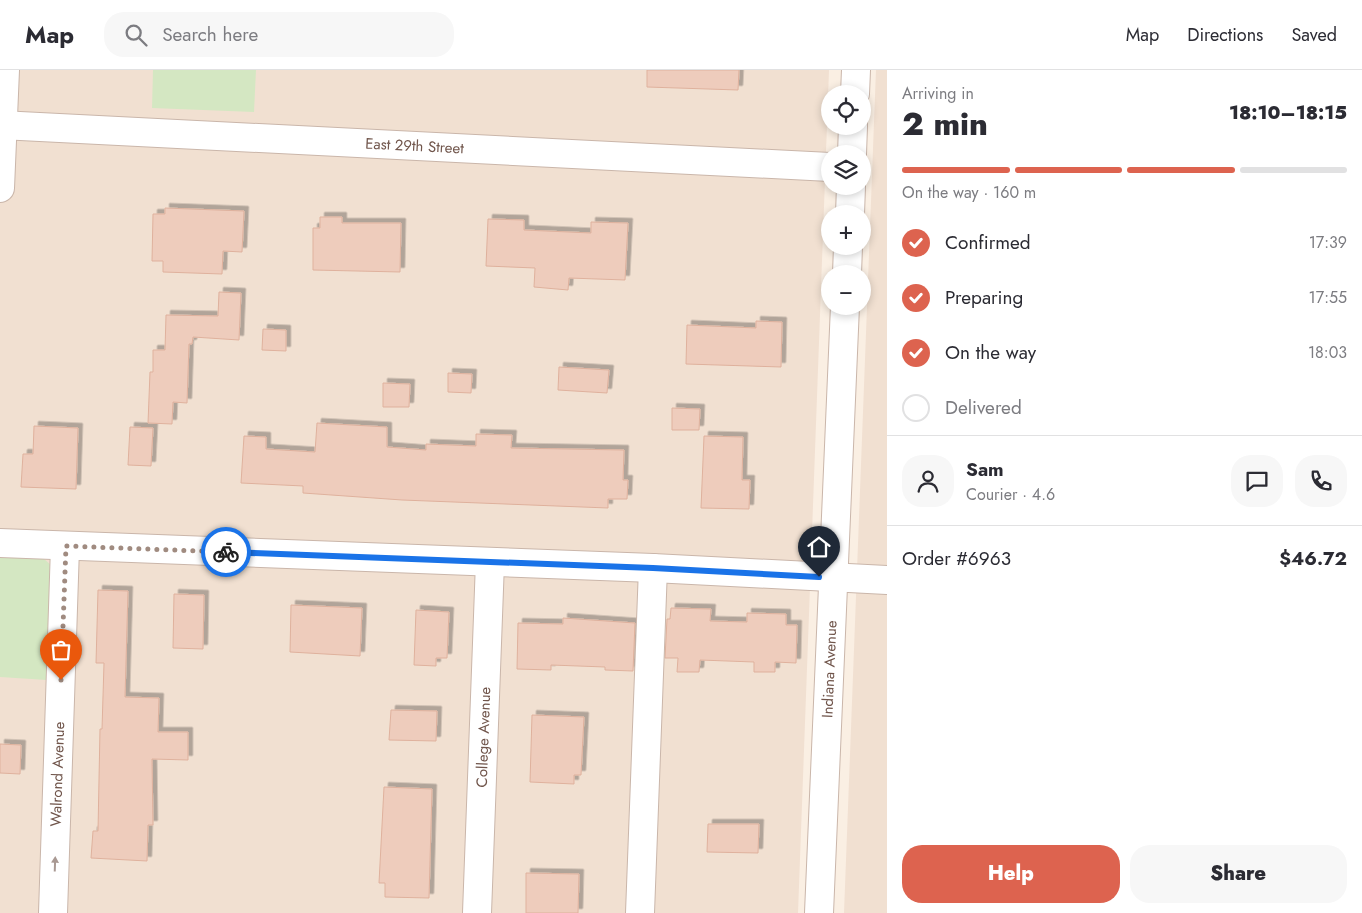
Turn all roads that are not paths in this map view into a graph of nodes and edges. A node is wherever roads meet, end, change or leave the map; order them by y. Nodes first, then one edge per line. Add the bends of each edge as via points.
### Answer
1 (5, 70) edge
2 (856, 70) edge
3 (855, 85) edge
4 (1, 125) edge
5 (821, 167) edge
6 (0, 188) edge
7 (845, 315) edge
8 (0, 543) edge
9 (66, 546) junction
10 (490, 562) junction
11 (653, 568) junction
12 (832, 578) junction
13 (887, 580) edge
14 (53, 913) edge
15 (477, 913) edge
16 (640, 913) edge
17 (819, 913) edge

1 - 4 street
2 - 3 street
4 - 5 street, East 29th Street
4 - 6 street
7 - 12 street, Indiana Avenue
8 - 9 street
9 - 10 street
14 -> 9 street, Walrond Avenue
10 - 11 street
10 - 15 street, College Avenue
11 - 12 street
11 - 16 street
12 - 13 street
12 - 17 street, Indiana Avenue

